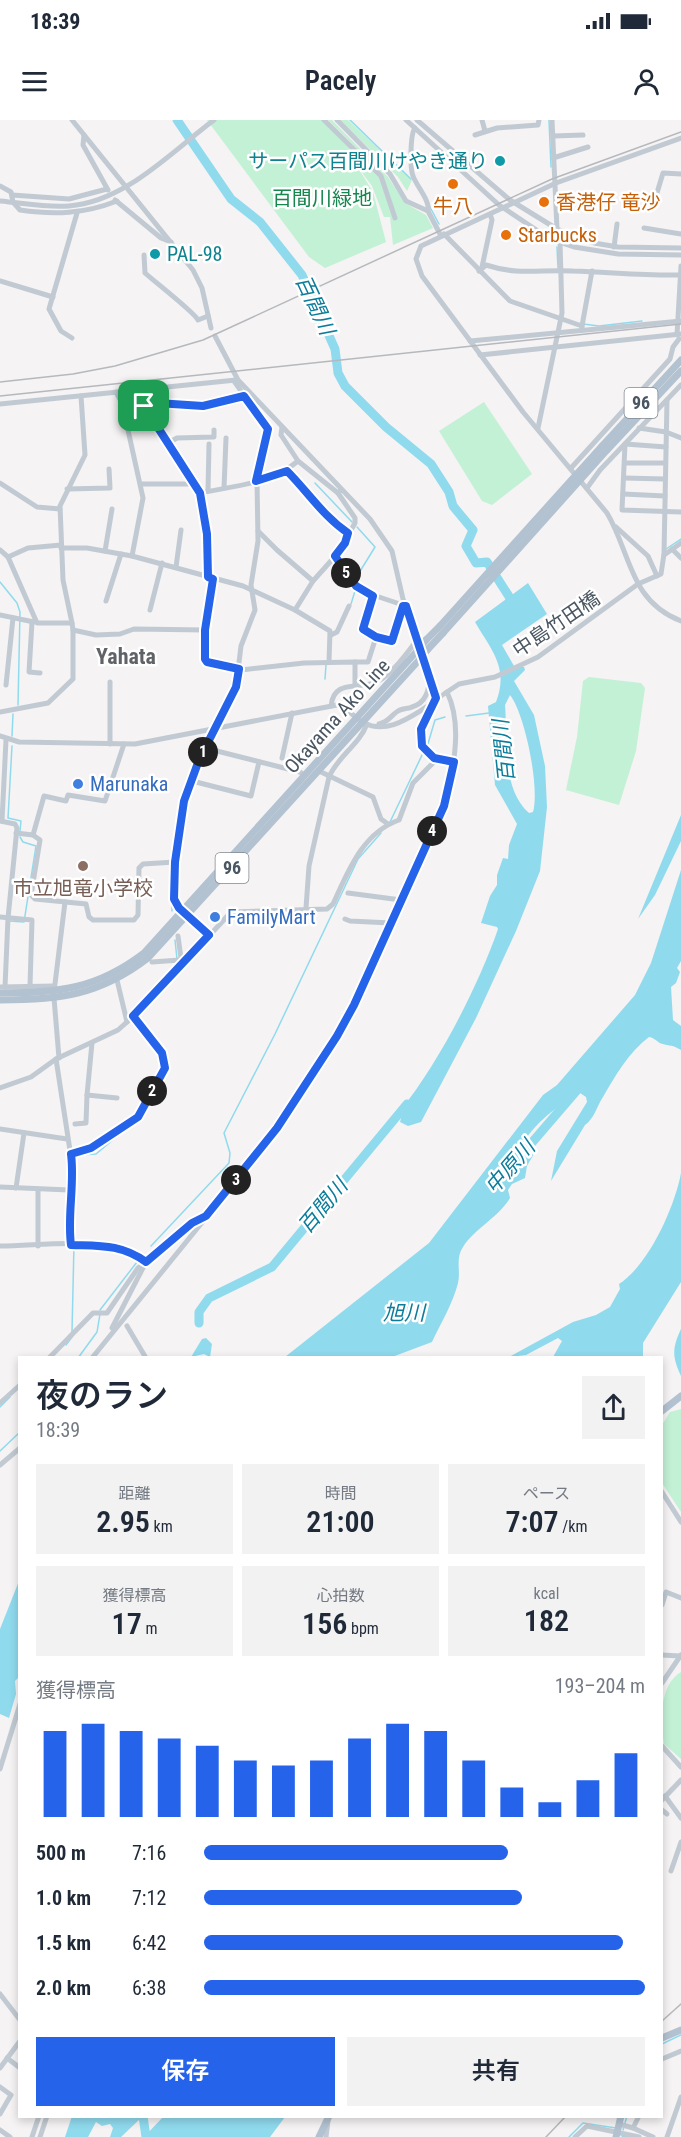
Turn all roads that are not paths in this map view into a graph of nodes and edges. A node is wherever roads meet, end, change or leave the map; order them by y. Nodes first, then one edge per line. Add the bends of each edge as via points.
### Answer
1 (72, 120) edge
2 (214, 120) edge
3 (324, 120) edge
4 (337, 120) edge
5 (406, 120) edge
6 (417, 120) edge
7 (482, 120) edge
8 (539, 120) edge
9 (552, 120) edge
10 (415, 128) junction
11 (485, 130) junction
12 (84, 135) junction
13 (475, 135) dead end
14 (583, 135) dead end
15 (553, 136) junction
16 (681, 138) edge
17 (588, 147) dead end
18 (553, 158) junction
19 (681, 174) edge
20 (556, 183) junction
21 (0, 186) edge
22 (126, 186) junction
23 (13, 199) junction
24 (0, 201) edge
25 (514, 203) junction
26 (652, 207) dead end
27 (428, 208) junction
28 (504, 209) junction
29 (77, 213) junction
30 (490, 214) junction
31 (395, 218) dead end
32 (617, 224) dead end
33 (644, 228) dead end
34 (557, 230) junction
35 (681, 234) edge
36 (442, 235) junction
37 (172, 242) junction
38 (560, 242) junction
39 (614, 247) junction
40 (681, 248) edge
41 (144, 255) dead end
42 (681, 255) edge
43 (681, 266) edge
44 (480, 269) junction
45 (560, 270) junction
46 (592, 271) junction
47 (681, 275) edge
48 (0, 281) edge
49 (53, 297) junction
50 (208, 316) junction
51 (561, 317) junction
52 (679, 321) edge
53 (582, 326) junction
54 (211, 328) dead end
55 (558, 331) junction
56 (215, 336) dead end
57 (679, 337) edge
58 (72, 338) dead end
59 (470, 341) junction
60 (555, 347) junction
61 (480, 355) junction
62 (681, 360) edge
63 (681, 371) edge
64 (236, 380) junction
65 (681, 385) edge
66 (116, 392) junction
67 (81, 396) junction
68 (244, 396) junction
69 (667, 400) junction
70 (122, 403) junction
71 (0, 404) edge
72 (144, 406) junction
73 (282, 427) junction
74 (538, 428) junction
75 (639, 428) junction
76 (214, 430) dead end
77 (666, 432) junction
78 (226, 438) dead end
79 (681, 438) edge
80 (168, 443) junction
81 (209, 444) dead end
82 (625, 444) junction
83 (666, 447) junction
84 (604, 448) junction
85 (298, 461) junction
86 (625, 463) junction
87 (665, 463) junction
88 (571, 468) junction
89 (109, 469) dead end
90 (287, 471) junction
91 (624, 478) junction
92 (665, 479) junction
93 (256, 481) junction
94 (0, 483) edge
95 (141, 484) junction
96 (195, 484) junction
97 (224, 488) junction
98 (587, 488) junction
99 (67, 489) junction
100 (208, 491) junction
101 (339, 491) junction
102 (200, 493) junction
103 (623, 494) junction
104 (665, 496) junction
105 (60, 509) junction
106 (112, 509) dead end
107 (665, 511) junction
108 (681, 512) edge
109 (615, 526) junction
110 (181, 530) dead end
111 (258, 531) junction
112 (348, 533) junction
113 (681, 543) edge
114 (61, 546) junction
115 (672, 549) junction
116 (0, 550) edge
117 (105, 551) junction
118 (664, 553) junction
119 (121, 554) junction
120 (132, 556) junction
121 (335, 556) junction
122 (8, 557) junction
123 (681, 558) edge
124 (162, 563) junction
125 (176, 567) junction
126 (657, 576) junction
127 (210, 578) junction
128 (313, 581) junction
129 (638, 584) junction
130 (251, 589) junction
131 (373, 596) junction
132 (106, 601) dead end
133 (349, 606) dead end
134 (405, 606) junction
135 (150, 610) dead end
136 (295, 610) junction
137 (0, 615) edge
138 (18, 619) junction
139 (681, 621) edge
140 (35, 623) junction
141 (73, 626) junction
142 (205, 630) junction
143 (331, 635) junction
144 (376, 637) junction
145 (422, 639) junction
146 (329, 662) junction
147 (356, 662) junction
148 (428, 665) junction
149 (239, 669) junction
150 (40, 672) dead end
151 (110, 682) dead end
152 (6, 685) dead end
153 (356, 686) junction
154 (444, 694) junction
155 (331, 706) junction
156 (0, 712) edge
157 (292, 713) junction
158 (362, 721) junction
159 (375, 725) junction
160 (216, 728) junction
161 (3, 738) edge
162 (110, 744) junction
163 (124, 744) junction
164 (205, 748) junction
165 (282, 758) dead end
166 (435, 758) junction
167 (260, 762) junction
168 (454, 762) junction
169 (319, 771) junction
170 (305, 776) junction
171 (329, 777) junction
172 (192, 781) junction
173 (1, 821) edge
174 (387, 824) junction
175 (16, 833) junction
176 (33, 835) junction
177 (175, 862) junction
178 (348, 893) dead end
179 (401, 900) junction
180 (65, 902) junction
181 (306, 908) junction
182 (185, 914) junction
183 (0, 917) edge
184 (345, 919) dead end
185 (7, 920) junction
186 (391, 923) junction
187 (209, 935) junction
188 (178, 936) dead end
189 (152, 962) dead end
190 (179, 964) junction
191 (117, 980) junction
192 (30, 986) junction
193 (2, 989) edge
194 (54, 992) junction
195 (0, 1000) edge
196 (133, 1016) junction
197 (127, 1022) junction
198 (92, 1043) junction
199 (57, 1058) junction
200 (1, 1086) edge
201 (87, 1095) junction
202 (117, 1098) dead end
203 (75, 1124) dead end
204 (0, 1129) edge
205 (24, 1133) junction
206 (68, 1139) junction
207 (71, 1154) junction
208 (0, 1187) edge
209 (16, 1188) junction
210 (38, 1189) junction
211 (69, 1190) junction
212 (206, 1216) junction
213 (73, 1245) junction
214 (0, 1246) edge
215 (38, 1246) junction
216 (146, 1262) junction
217 (127, 1326) dead end
218 (108, 1337) junction
219 (51, 1356) edge
220 (94, 1356) edge
221 (145, 1356) edge
222 (18, 1386) edge
223 (0, 1393) edge
224 (7, 1396) junction
225 (681, 1396) edge
226 (0, 1403) edge
227 (663, 1410) edge
228 (18, 1450) edge
229 (0, 1465) edge
230 (663, 1494) edge
231 (681, 1522) edge
232 (681, 1598) edge
233 (663, 1602) edge
234 (663, 1655) edge
235 (681, 1655) edge
236 (663, 1682) edge
237 (18, 1710) edge
238 (663, 1747) edge
239 (681, 1767) edge
240 (0, 1769) edge
241 (681, 1780) edge
242 (663, 1798) edge
243 (681, 1818) edge
244 (681, 1842) edge
245 (671, 1871) dead end
246 (0, 1994) edge
247 (18, 2017) edge
248 (681, 2030) edge
249 (663, 2038) edge
250 (18, 2044) edge
251 (681, 2051) edge
252 (7, 2058) junction
253 (663, 2059) edge
254 (18, 2066) edge
255 (0, 2068) edge
256 (0, 2087) edge
257 (681, 2097) edge
258 (0, 2114) edge
259 (38, 2118) edge
260 (46, 2118) edge
261 (328, 2118) edge
262 (328, 2118) edge
263 (637, 2118) edge
264 (0, 2130) edge
265 (623, 2130) edge
266 (10, 2137) edge
267 (32, 2137) edge
268 (40, 2137) edge
269 (319, 2137) edge
270 (326, 2137) edge
271 (575, 2137) edge
272 (639, 2137) edge
273 (653, 2137) edge
274 (667, 2137) edge

1 - 12 street
2 - 22 street
3 - 31 street via 381,176
4 - 27 street via 390,174 406,201
5 - 10 street
6 - 25 street
7 - 11 street
8 - 11 street via 538,125
9 - 15 street
10 - 27 street via 411,135 413,176
10 - 28 street
11 - 13 street
12 - 22 street
12 - 23 street via 83,145 107,190 69,199
14 - 15 street
15 - 18 street
16 - 20 street
17 - 18 street
18 - 20 street
19 - 26 street via 663,173
20 - 25 street
20 - 34 street
21 - 23 street
22 - 23 street via 99,200 69,207
22 - 37 street
23 - 24 street
23 - 29 street via 20,210
25 - 28 street
25 - 34 street
27 - 36 street
28 - 30 street
28 - 38 street
29 - 37 street via 116,200 161,238
29 - 49 street
30 - 36 street
30 - 44 street via 492,220
32 - 39 street
33 - 35 street
34 - 39 street
36 - 44 street
36 - 59 street via 420,246 418,267
37 - 50 street via 198,279
38 - 42 street via 618,254
38 - 45 street
39 - 40 street
41 - 50 street via 145,273 178,303 195,312 198,320
43 - 47 street
44 - 45 street via 486,265 513,273
44 - 51 street via 510,301
45 - 46 street
45 - 51 street
46 - 47 street
46 - 53 street
47 - 52 street
48 - 49 street
49 - 58 street via 49,309 62,331
50 - 54 street
51 - 53 street
51 - 55 street
52 - 53 street
52 - 57 street
53 - 55 street
55 - 59 street
55 - 60 street
56 - 64 street
57 - 60 street
57 - 88 street via 670,359
59 - 61 street
60 - 61 street
60 - 74 street
61 - 74 street
62 - 84 main road, Okayama Ako Line / 96
63 - 84 main road, Okayama Ako Line / 96
64 - 66 street
64 - 68 street
64 - 73 street
65 - 69 street
66 - 67 street
66 - 70 street
67 - 71 street
67 - 99 street via 85,455
68 - 72 street via 203,406
68 - 93 street via 268,429
69 - 75 street
69 - 77 street
70 - 72 street
70 - 95 street
72 - 80 street
73 - 85 street via 281,435
73 - 101 street
74 - 88 street
75 - 77 street
75 - 82 street
76 - 80 street via 214,437 177,438
77 - 79 street
77 - 83 street
78 - 97 street
80 - 96 street
81 - 100 street
82 - 83 street
82 - 86 street
82 - 98 street
83 - 87 street
84 - 145 main road, Okayama Ako Line / 96, bridge via 440,626
84 - 158 main road, Okayama Ako Line / 96, bridge
85 - 90 street
85 - 101 street
86 - 87 street
86 - 91 street
87 - 92 street
88 - 98 street
89 - 99 street via 110,488
90 - 93 street
90 - 112 street via 323,513
91 - 92 street
91 - 103 street
92 - 104 street
93 - 97 street
93 - 111 street
94 - 105 street via 37,507
95 - 96 street
95 - 120 street via 142,512
96 - 102 street
97 - 100 street
98 - 109 street
99 - 105 street
100 - 102 street
101 - 112 street via 355,518
101 - 134 street via 386,540
102 - 127 street
103 - 104 street
103 - 107 street via 622,510
104 - 107 street
105 - 114 street
106 - 117 street
107 - 108 street
107 - 118 street
109 - 126 street via 648,556
109 - 129 street
110 - 125 street
111 - 128 street
111 - 130 street
112 - 121 street
113 - 115 street
114 - 117 street
114 - 122 street via 28,548
114 - 141 street via 63,580
115 - 118 street
115 - 123 street
116 - 122 street
117 - 119 street
118 - 126 street via 661,574
119 - 120 street
119 - 132 street
120 - 124 street
121 - 128 street
121 - 131 street via 356,586
122 - 140 street
124 - 125 street
124 - 135 street
125 - 127 street
126 - 129 street, 中島竹田橋
127 - 130 street
127 - 142 street
128 - 136 street
129 - 139 street via 657,608
129 - 154 street, 中島竹田橋 via 517,669 459,684
130 - 136 street
130 - 149 street via 255,610 241,646
131 - 134 street
131 - 144 street via 363,629
133 - 143 street via 337,632
134 - 144 street via 392,641
134 - 145 street
136 - 143 street
137 - 138 street
138 - 140 street
138 - 152 street
140 - 141 street
140 - 150 street via 29,672
141 - 142 street via 96,635 134,629
141 - 156 street via 73,679 48,703
142 - 149 street via 207,662
143 - 146 street
144 - 147 street via 368,662
145 - 148 street
145 - 153 street via 383,678
145 - 158 main road, Okayama Ako Line / 96, bridge via 417,651
146 - 147 street
146 - 149 street
147 - 153 street
148 - 159 street via 429,683 423,700 398,711 386,723
148 - 166 street via 436,698 421,729 422,746
149 - 160 street via 236,687
151 - 162 street
153 - 155 street via 334,692
154 - 159 street, bridge via 396,725
154 - 168 street via 455,713
155 - 157 street
155 - 158 street via 344,707
157 - 160 street
157 - 165 street
158 - 159 street
158 - 169 main road, Okayama Ako Line / 96
158 - 170 main road, Okayama Ako Line / 96
158 - 171 street via 364,732
160 - 163 street
160 - 164 street
161 - 162 street
161 - 173 street
162 - 163 street
163 - 176 street via 105,801 68,795 66,801 44,796
164 - 167 street
164 - 172 street
166 - 168 street
166 - 174 street via 413,783 402,816
167 - 170 street
167 - 172 street via 252,796
168 - 179 street via 444,806
169 - 171 street
169 - 182 main road, Okayama Ako Line / 96
170 - 182 main road, Okayama Ako Line / 96
171 - 174 street via 373,797 381,819
171 - 181 street via 309,866
172 - 177 street via 184,801
173 - 175 street via 15,824
174 - 181 street via 358,852 333,904 327,909
175 - 176 street
175 - 185 street
176 - 180 street via 40,840 31,895 35,899
177 - 180 street via 142,864 139,868 138,915 134,920 93,920 88,917 86,904
177 - 182 street via 173,893
178 - 179 street
179 - 186 street
180 - 194 street
181 - 187 street via 231,912
182 - 187 street
182 - 191 main road, Okayama Ako Line / 96 via 148,958
182 - 194 main road, Okayama Ako Line / 96 via 144,953 119,970 85,986
183 - 185 street
184 - 186 street
185 - 192 street via 32,920
185 - 193 street
186 - 212 street via 354,1005 321,1063 277,1128
187 - 190 street
188 - 190 street
189 - 190 street
190 - 196 street
191 - 194 main road, Okayama Ako Line / 96 via 87,992
191 - 197 street
192 - 193 street
192 - 194 street
193 - 194 main road, Okayama Ako Line / 96
194 - 195 main road, Okayama Ako Line / 96
194 - 199 street
196 - 197 street
196 - 207 street via 162,1053 165,1068 138,1117 91,1148
197 - 198 street via 110,1036
198 - 199 street
198 - 201 street
199 - 200 street via 31,1077
199 - 206 street
201 - 202 street
201 - 203 street via 86,1123
204 - 205 street
205 - 206 street
205 - 209 street
206 - 207 street
207 - 211 street
208 - 209 street
209 - 210 street
210 - 211 street
210 - 215 street
211 - 213 street
212 - 216 street
212 - 218 street
213 - 215 street
213 - 216 street via 117,1247
214 - 215 street
216 - 218 street
216 - 219 street via 107,1313 93,1313
217 - 221 street
218 - 220 street
222 - 224 street
223 - 224 street
224 - 226 street
225 - 227 main road
228 - 229 street
230 - 231 street
232 - 233 street via 666,1592
234 - 235 street
235 - 236 street
237 - 240 street
238 - 239 street
241 - 242 street
242 - 243 street
244 - 245 street
246 - 247 street
248 - 249 main road
250 - 252 street
251 - 253 street
252 - 254 street
252 - 255 street
256 - 258 street via 12,2095
257 - 274 street
259 - 267 street
260 - 268 street
261 - 269 main road
262 - 270 street
263 - 265 street
264 - 266 street
265 - 271 street via 587,2127
265 - 272 street
265 - 273 street

